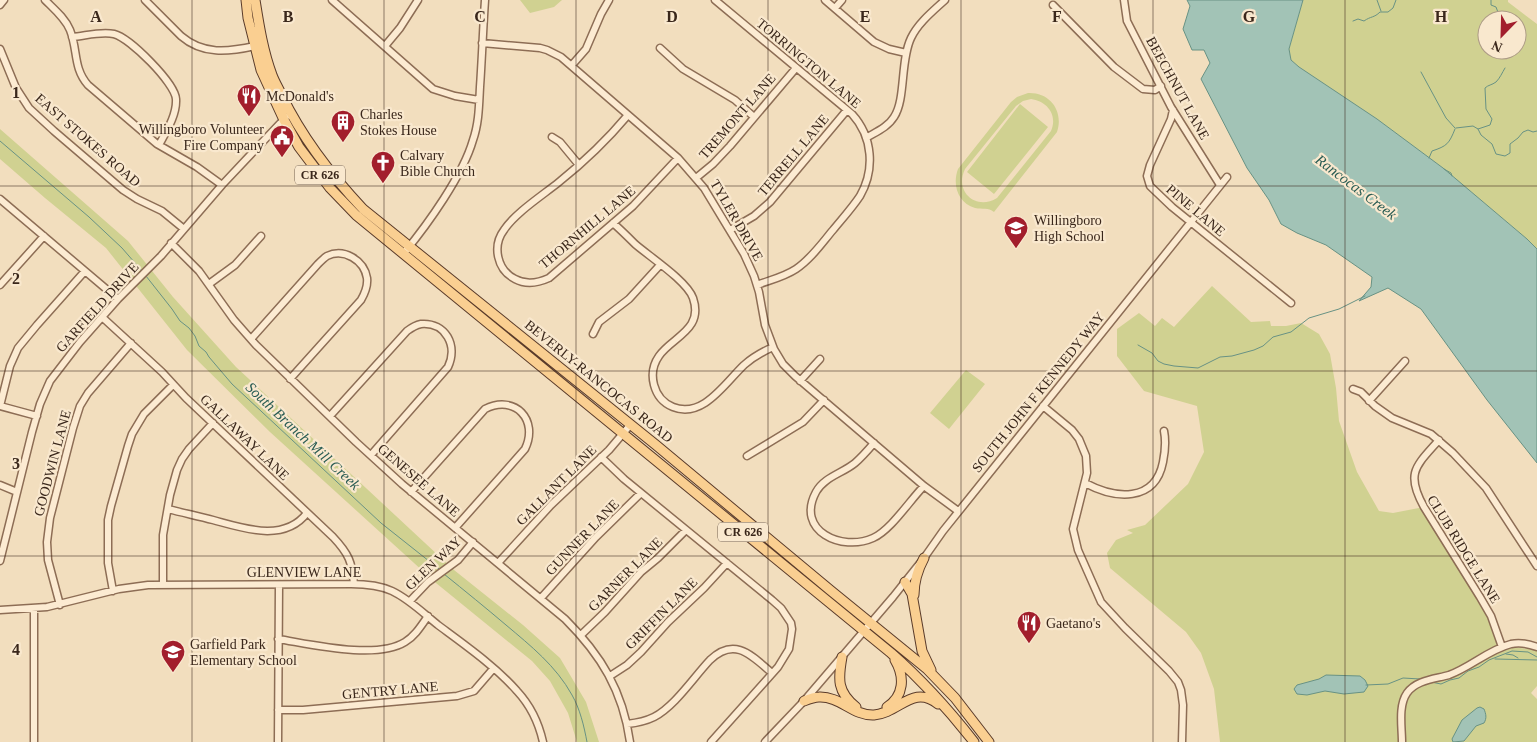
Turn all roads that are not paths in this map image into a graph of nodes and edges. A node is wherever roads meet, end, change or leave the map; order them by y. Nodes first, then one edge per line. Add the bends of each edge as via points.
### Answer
1 (4, 0) edge
2 (45, 0) edge
3 (146, 0) edge
4 (246, 0) edge
5 (255, 0) edge
6 (332, 0) edge
7 (418, 0) edge
8 (485, 0) edge
9 (609, 0) edge
10 (714, 0) edge
11 (825, 0) edge
12 (842, 0) edge
13 (945, 0) edge
14 (1124, 0) edge
15 (0, 5) edge
16 (1053, 5) dead end
17 (835, 8) junction
18 (72, 37) junction
19 (482, 43) junction
20 (255, 46) junction
21 (386, 46) junction
22 (660, 48) dead end
23 (0, 49) edge
24 (906, 53) junction
25 (572, 65) junction
26 (796, 68) junction
27 (1161, 86) junction
28 (479, 100) junction
29 (847, 110) junction
30 (1172, 110) junction
31 (291, 113) junction
32 (628, 115) junction
33 (754, 117) junction
34 (284, 120) junction
35 (552, 136) dead end
36 (866, 138) junction
37 (159, 145) junction
38 (678, 158) junction
39 (579, 165) junction
40 (1227, 177) dead end
41 (696, 178) junction
42 (222, 185) junction
43 (1220, 185) junction
44 (0, 198) edge
45 (1190, 222) junction
46 (613, 223) junction
47 (184, 229) junction
48 (730, 230) junction
49 (44, 236) junction
50 (261, 236) dead end
51 (172, 244) junction
52 (406, 249) junction
53 (660, 265) junction
54 (85, 271) junction
55 (209, 284) junction
56 (0, 285) edge
57 (757, 285) junction
58 (118, 299) junction
59 (1291, 303) dead end
60 (102, 317) junction
61 (593, 334) dead end
62 (251, 339) junction
63 (131, 343) junction
64 (773, 347) junction
65 (820, 359) dead end
66 (1405, 361) dead end
67 (290, 379) junction
68 (800, 380) junction
69 (174, 385) junction
70 (1353, 389) dead end
71 (824, 400) junction
72 (1369, 401) junction
73 (0, 406) edge
74 (1043, 406) junction
75 (37, 416) junction
76 (330, 416) junction
77 (213, 423) junction
78 (631, 424) junction
79 (1164, 431) dead end
80 (623, 434) junction
81 (1439, 440) junction
82 (874, 443) junction
83 (371, 455) junction
84 (747, 456) dead end
85 (602, 457) junction
86 (1085, 483) junction
87 (0, 485) edge
88 (924, 486) junction
89 (17, 492) junction
90 (411, 492) junction
91 (642, 493) junction
92 (168, 509) junction
93 (958, 511) junction
94 (307, 513) junction
95 (455, 528) junction
96 (686, 530) junction
97 (473, 542) junction
98 (0, 558) edge
99 (924, 558) junction
100 (498, 563) junction
101 (727, 563) junction
102 (1537, 566) edge
103 (905, 582) junction
104 (354, 584) junction
105 (163, 585) junction
106 (279, 585) junction
107 (113, 591) junction
108 (541, 598) junction
109 (914, 600) junction
110 (410, 602) junction
111 (60, 605) junction
112 (34, 609) junction
113 (0, 610) edge
114 (428, 616) junction
115 (870, 622) junction
116 (863, 630) junction
117 (581, 635) junction
118 (278, 639) junction
119 (1502, 647) junction
120 (1537, 647) edge
121 (891, 653) junction
122 (842, 657) junction
123 (494, 669) junction
124 (772, 674) junction
125 (610, 676) junction
126 (937, 679) junction
127 (804, 701) junction
128 (278, 710) junction
129 (952, 714) junction
130 (627, 724) junction
131 (34, 742) edge
132 (278, 742) edge
133 (543, 742) edge
134 (630, 742) edge
135 (712, 742) edge
136 (765, 742) edge
137 (974, 742) edge
138 (988, 742) edge
139 (1182, 742) edge
140 (1402, 742) edge

1 - 15 street
2 - 18 street via 61,16
3 - 20 street via 180,35 198,46 221,51
4 - 20 main road, BEVERLY-RANCOCAS ROAD / CR 626
5 - 31 main road, BEVERLY-RANCOCAS ROAD / CR 626 via 272,76
6 - 21 street
7 - 21 street
8 - 19 street
9 - 25 street via 586,49
10 - 26 street, TORRINGTON LANE
11 - 17 street
12 - 17 street
13 - 24 street via 916,29
14 - 27 street, BEECHNUT LANE via 1127,21
16 - 27 street via 1114,68 1143,89 1155,90
17 - 24 street via 879,46
18 - 37 street via 83,80
18 - 37 street via 107,33 119,36 136,48 168,82 176,94 176,108
19 - 25 street, TYLER DRIVE via 540,48
19 - 28 street
20 - 34 main road, BEVERLY-RANCOCAS ROAD / CR 626 via 261,70
21 - 28 street via 433,88
22 - 33 street via 684,69 735,100
23 - 47 street, EAST STOKES ROAD via 16,88 30,108 123,190 162,211
24 - 36 street via 898,111 889,123
25 - 32 street, TYLER DRIVE
26 - 29 street, TORRINGTON LANE
26 - 33 street, TREMONT LANE
27 - 30 street, BEECHNUT LANE
28 - 52 street via 474,139 464,163 433,215
29 - 36 street, TORRINGTON LANE via 861,125
29 - 48 street, TERRELL LANE via 770,202
30 - 43 street, BEECHNUT LANE
30 - 45 street, PINE LANE via 1147,176 1150,186
31 - 34 street, GARFIELD DRIVE
31 - 52 main road, BEVERLY-RANCOCAS ROAD / CR 626 via 304,138 345,189
32 - 38 street, TYLER DRIVE
32 - 39 street, THORNHILL LANE
33 - 41 street, TREMONT LANE via 717,160
34 - 42 street, GARFIELD DRIVE
34 - 52 main road, BEVERLY-RANCOCAS ROAD / CR 626 via 299,147 330,188 356,215
35 - 39 street
36 - 57 street, TORRINGTON LANE via 870,169 855,203 802,264
37 - 42 street
38 - 41 street, TYLER DRIVE
38 - 46 street, THORNHILL LANE via 638,202
39 - 46 street, THORNHILL LANE via 504,229 497,253 501,264 518,281 543,281
40 - 43 street, SOUTH JOHN F KENNEDY WAY
41 - 48 street, TYLER DRIVE
42 - 47 street, GARFIELD DRIVE
43 - 45 street, SOUTH JOHN F KENNEDY WAY
44 - 49 street
45 - 59 street, PINE LANE
45 - 74 street, SOUTH JOHN F KENNEDY WAY
46 - 53 street
47 - 51 street, GARFIELD DRIVE
48 - 57 street, TYLER DRIVE
49 - 54 street
49 - 56 street
50 - 55 street via 235,265
51 - 55 street, GENESEE LANE
51 - 58 street, GARFIELD DRIVE
52 - 78 main road, BEVERLY-RANCOCAS ROAD / CR 626
52 - 80 main road, BEVERLY-RANCOCAS ROAD / CR 626
53 - 61 street via 629,298 598,322
53 - 64 street via 690,292 694,305 693,319 687,331 661,352 655,364 653,382 667,403 686,409 704,404 752,358
54 - 58 street
54 - 73 street via 18,348
55 - 62 street, GENESEE LANE
57 - 64 street, TYLER DRIVE
58 - 60 street, GARFIELD DRIVE
60 - 63 street, GALLAWAY LANE
60 - 75 street, GARFIELD DRIVE via 50,381
62 - 67 street, GENESEE LANE
62 - 67 street via 326,257 352,256 360,264 367,279 361,300
63 - 69 street, GALLAWAY LANE
63 - 111 street, GOODWIN LANE via 84,399 68,444 47,542 48,560
64 - 68 street, TYLER DRIVE via 783,364
65 - 68 street
66 - 72 street
67 - 76 street, GENESEE LANE
68 - 71 street, TYLER DRIVE
69 - 77 street, GALLAWAY LANE
69 - 107 street via 144,414 128,446 108,520 108,556
70 - 72 street
71 - 82 street, TYLER DRIVE
71 - 84 street via 803,422
72 - 81 street via 1392,418
73 - 75 street
74 - 86 street via 1064,422 1079,440 1088,467
74 - 93 street, SOUTH JOHN F KENNEDY WAY
75 - 89 street, GARFIELD DRIVE
76 - 83 street, GENESEE LANE
76 - 83 street via 407,331 422,324 444,332 452,346 448,367
77 - 92 street via 182,459
77 - 94 street, GALLAWAY LANE
78 - 80 street, GALLANT LANE
78 - 115 main road, BEVERLY-RANCOCAS ROAD / CR 626
79 - 86 street via 1161,472 1146,489 1123,495 1102,491
80 - 85 street, GALLANT LANE
80 - 116 main road, BEVERLY-RANCOCAS ROAD / CR 626
81 - 102 street via 1486,488
81 - 119 street, CLUB RIDGE LANE via 1419,464 1414,480 1415,491 1488,610
82 - 88 street, TYLER DRIVE
82 - 88 street via 855,463 825,481 816,491 810,510 814,522 827,538 840,542 875,537
83 - 90 street, GENESEE LANE
85 - 91 street
85 - 100 street, GALLANT LANE via 551,505
86 - 139 street via 1073,529 1075,543 1101,602 1178,682 1183,705
87 - 89 street
88 - 93 street, TYLER DRIVE
89 - 98 street, GARFIELD DRIVE
90 - 95 street, GENESEE LANE
90 - 95 street via 485,409 502,404 520,410 529,426 525,449
91 - 96 street
91 - 108 street, GUNNER LANE via 596,537
92 - 94 street via 249,529 272,531 294,525
92 - 105 street via 163,535
93 - 99 street, SOUTH JOHN F KENNEDY WAY
94 - 104 street, GALLAWAY LANE via 348,554
95 - 97 street, GENESEE LANE
96 - 101 street
96 - 117 street, GARNER LANE
97 - 100 street, GENESEE LANE
97 - 110 street, GLEN WAY via 458,560 424,586
99 - 103 street, SOUTH JOHN F KENNEDY WAY
99 - 109 main road via 914,583
100 - 108 street, GENESEE LANE
101 - 124 street via 781,608 791,623 789,649
101 - 125 street, GRIFFIN LANE via 628,665
103 - 109 main road
103 - 115 street, SOUTH JOHN F KENNEDY WAY
104 - 106 street, GLENVIEW LANE
104 - 110 street, GLENVIEW LANE via 384,588
105 - 106 street, GLENVIEW LANE
105 - 107 street, GLENVIEW LANE
106 - 118 street
107 - 111 street, GLENVIEW LANE
108 - 117 street, GENESEE LANE
109 - 126 main road via 922,651
110 - 114 street, GLENVIEW LANE
111 - 112 street, GLENVIEW LANE
112 - 113 street, GLENVIEW LANE
112 - 131 street
114 - 118 street via 405,642 387,648 348,650
114 - 123 street, GLENVIEW LANE
115 - 116 street, SOUTH JOHN F KENNEDY WAY
115 - 126 main road, BEVERLY-RANCOCAS ROAD / CR 626
116 - 121 main road, BEVERLY-RANCOCAS ROAD / CR 626
116 - 122 street
117 - 125 street, GENESEE LANE
118 - 128 street
119 - 120 street via 1520,643
119 - 140 street via 1459,670 1412,688 1402,710
121 - 122 main road via 902,674 902,688 889,707 873,711 856,707 844,695 839,680
121 - 129 main road, BEVERLY-RANCOCAS ROAD / CR 626
122 - 127 street
123 - 128 street, GENTRY LANE via 474,691 457,696
123 - 133 street, GLENVIEW LANE via 528,705
124 - 130 street via 747,652 726,650 714,656 661,712
124 - 135 street
125 - 130 street, GENESEE LANE
126 - 138 main road, BEVERLY-RANCOCAS ROAD / CR 626
127 - 129 main road via 825,697 857,712 874,715 917,697 925,697
127 - 136 street
128 - 132 street
129 - 137 main road, BEVERLY-RANCOCAS ROAD / CR 626
130 - 134 street, GENESEE LANE

